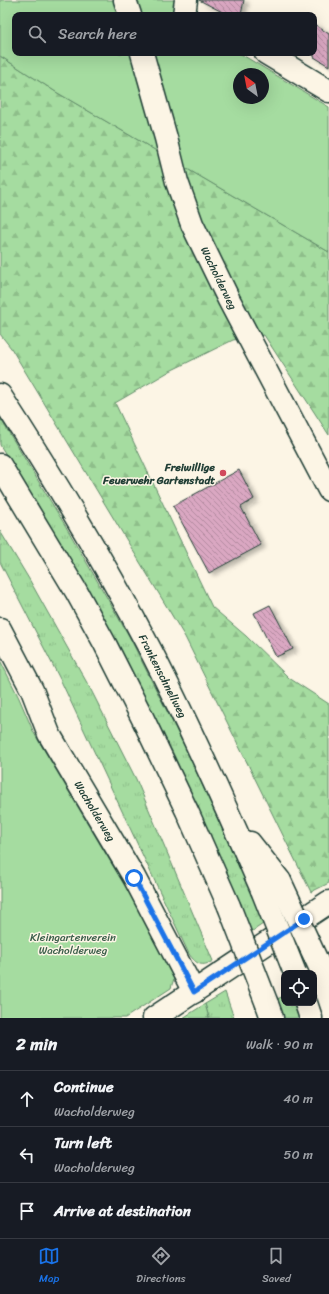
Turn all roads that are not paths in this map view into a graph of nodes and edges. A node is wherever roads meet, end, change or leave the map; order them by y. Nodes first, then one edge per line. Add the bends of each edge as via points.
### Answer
1 (125, 0) edge
2 (186, 0) edge
3 (129, 12) edge
4 (184, 12) edge
5 (143, 56) edge
6 (271, 56) edge
7 (329, 91) edge
8 (0, 395) edge
9 (0, 465) edge
10 (329, 490) edge
11 (0, 629) edge
12 (271, 886) junction
13 (329, 902) edge
14 (294, 970) edge
15 (326, 981) edge
16 (194, 992) junction
17 (307, 1006) edge
18 (269, 1011) edge
19 (154, 1018) edge
20 (311, 1018) edge

1 - 3 main road
2 - 4 main road
5 - 10 main road, Wacholderweg via 177,182 192,224
6 - 7 main road
8 - 12 main road, Frankenschnellweg via 127,606 195,739 231,818
9 - 18 main road, bridge via 76,591 142,717 184,803 229,906
11 - 16 main road, Wacholderweg via 32,690 49,734 134,878
12 - 14 main road, Frankenschnellweg, bridge
12 - 15 main road, bridge
13 - 16 main road
16 - 19 main road
17 - 20 main road

